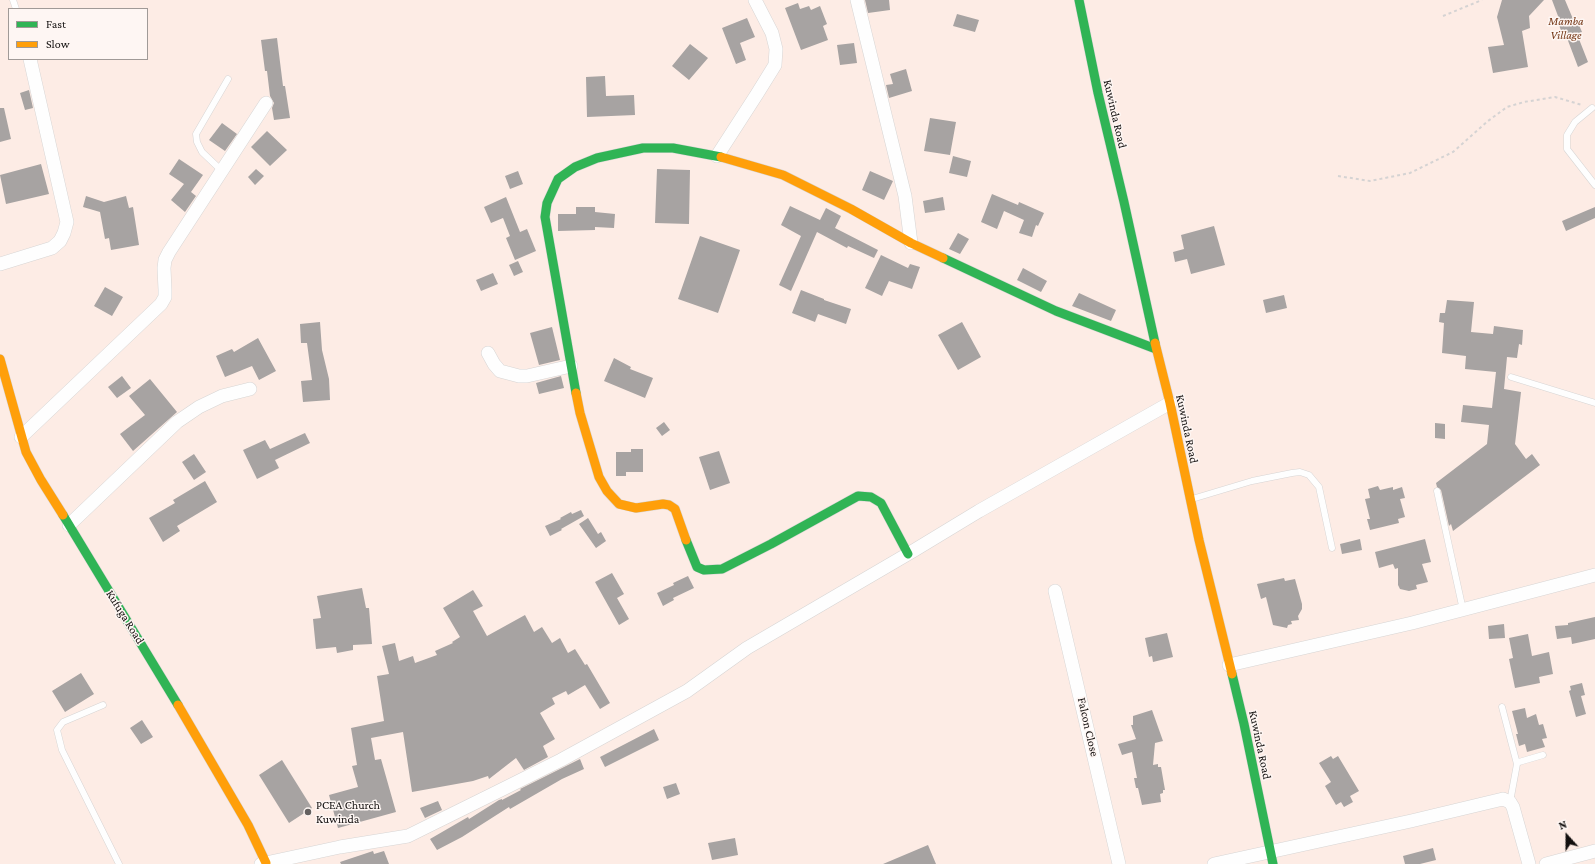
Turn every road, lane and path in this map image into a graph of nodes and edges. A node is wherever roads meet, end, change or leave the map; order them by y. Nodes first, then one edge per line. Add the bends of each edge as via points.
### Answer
1 (755, 0) edge
2 (857, 0) edge
3 (1079, 0) edge
4 (1482, 0) edge
5 (1443, 16) dead end
6 (30, 60) edge
7 (228, 79) dead end
8 (266, 102) dead end
9 (1592, 108) joint
10 (717, 156) junction
11 (222, 171) junction
12 (1338, 176) dead end
13 (1595, 185) edge
14 (911, 243) junction
15 (0, 264) edge
16 (1156, 349) junction
17 (488, 353) dead end
18 (0, 359) edge
19 (571, 366) junction
20 (1511, 377) dead end
21 (250, 389) dead end
22 (1170, 403) junction
23 (1595, 403) edge
24 (21, 437) junction
25 (1437, 491) dead end
26 (1190, 499) junction
27 (69, 525) junction
28 (1332, 548) dead end
29 (908, 554) junction
30 (1595, 575) edge
31 (1055, 591) dead end
32 (1463, 610) junction
33 (1229, 665) junction
34 (103, 705) dead end
35 (1502, 707) dead end
36 (1543, 755) dead end
37 (1517, 764) junction
38 (1510, 802) junction
39 (1595, 851) edge
40 (1271, 858) edge
41 (264, 863) edge
42 (119, 864) edge
43 (1119, 864) edge
44 (1214, 864) edge
45 (1529, 864) edge
46 (1546, 864) edge

1 - 10 street via 772,33 776,49 775,65
2 - 14 street via 905,196
3 - 16 street, Kuwinda Road
4 - 5 path
6 - 15 street via 67,222 60,241 52,248
7 - 11 lane via 196,134 202,152
8 - 11 street
9 - 12 path via 1555,97 1524,102 1507,107 1453,152 1410,173 1370,181
9 - 13 lane via 1575,122 1567,135 1567,149
10 - 14 street via 783,175
10 - 19 street via 673,148 643,148 596,158 575,167 558,179 547,203 544,217
11 - 24 street via 165,260 165,297 161,304
14 - 16 street via 1056,311
16 - 22 street, Kuwinda Road
17 - 19 street via 500,371 519,376
18 - 24 street, Kufuga Road
19 - 29 street via 580,413 598,477 620,504 636,508 663,504 674,509 697,567 704,570 722,569 858,496 871,497 881,503
20 - 23 lane
21 - 27 street via 222,396 177,422
22 - 26 street, Kuwinda Road
22 - 29 street
24 - 27 street, Kufuga Road via 37,473
25 - 32 lane
26 - 28 lane via 1252,481 1300,472 1309,475 1319,487
26 - 33 street, Kuwinda Road
27 - 41 street, Kufuga Road via 216,769 248,825
29 - 41 street via 747,648 687,690 561,760 408,836
30 - 32 street
31 - 43 street, Falcon Close
32 - 33 street
33 - 40 street, Kuwinda Road via 1244,724
34 - 42 lane via 63,722 58,730 62,750
35 - 37 lane
36 - 37 lane
37 - 38 lane
38 - 40 street via 1503,800 1411,821
38 - 45 street
39 - 46 street
40 - 44 street

